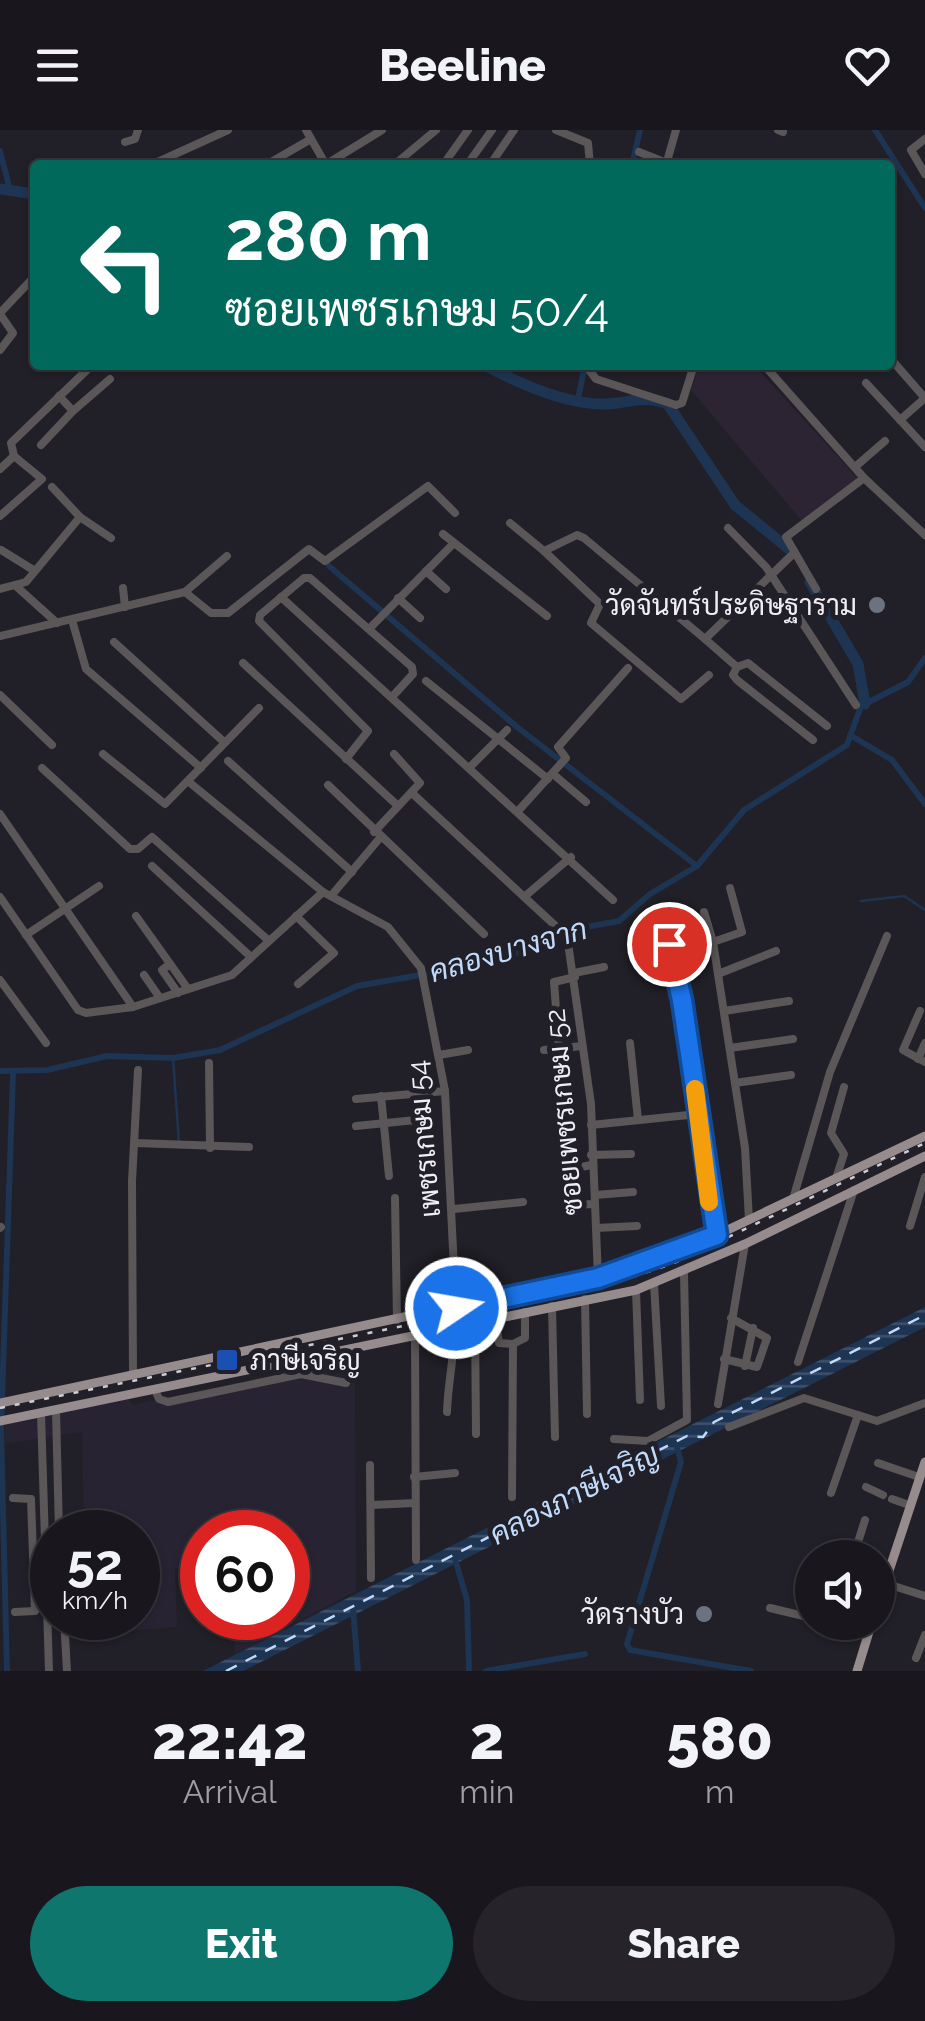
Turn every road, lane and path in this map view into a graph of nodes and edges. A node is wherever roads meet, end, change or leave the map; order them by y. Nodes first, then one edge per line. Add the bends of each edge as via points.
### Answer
1 (138, 130) edge
2 (228, 130) edge
3 (306, 130) edge
4 (382, 130) edge
5 (436, 130) edge
6 (468, 130) edge
7 (492, 130) edge
8 (514, 130) edge
9 (676, 130) edge
10 (562, 131) edge
11 (311, 140) junction
12 (925, 140) edge
13 (125, 142) dead end
14 (639, 152) dead end
15 (161, 160) edge
16 (275, 160) edge
17 (323, 160) edge
18 (334, 160) edge
19 (400, 160) edge
20 (447, 160) edge
21 (471, 160) edge
22 (493, 160) edge
23 (590, 160) edge
24 (657, 160) edge
25 (667, 160) edge
26 (925, 174) edge
27 (30, 281) edge
28 (0, 314) edge
29 (0, 350) edge
30 (895, 364) edge
31 (87, 370) edge
32 (589, 370) edge
33 (692, 370) edge
34 (768, 370) edge
35 (110, 379) dead end
36 (866, 383) dead end
37 (59, 396) junction
38 (925, 398) edge
39 (74, 411) junction
40 (900, 420) junction
41 (886, 441) dead end
42 (40, 445) dead end
43 (925, 448) edge
44 (14, 456) junction
45 (855, 467) junction
46 (0, 470) edge
47 (864, 478) junction
48 (52, 487) dead end
49 (455, 513) dead end
50 (0, 516) edge
51 (80, 517) junction
52 (510, 524) dead end
53 (728, 528) dead end
54 (442, 534) dead end
55 (925, 535) edge
56 (112, 538) dead end
57 (453, 544) junction
58 (1, 550) edge
59 (544, 551) junction
60 (791, 555) junction
61 (227, 556) dead end
62 (426, 570) junction
63 (34, 571) junction
64 (770, 572) junction
65 (17, 587) junction
66 (123, 588) dead end
67 (0, 589) edge
68 (446, 589) dead end
69 (816, 589) dead end
70 (184, 592) junction
71 (282, 597) junction
72 (398, 598) junction
73 (125, 607) junction
74 (547, 616) dead end
75 (420, 618) dead end
76 (72, 620) junction
77 (56, 623) junction
78 (369, 629) junction
79 (0, 636) edge
80 (705, 639) junction
81 (114, 642) dead end
82 (243, 663) dead end
83 (737, 667) junction
84 (628, 668) dead end
85 (709, 675) dead end
86 (426, 680) dead end
87 (0, 695) edge
88 (392, 698) junction
89 (856, 705) dead end
90 (259, 708) dead end
91 (827, 726) dead end
92 (507, 730) dead end
93 (497, 739) junction
94 (813, 740) dead end
95 (224, 742) junction
96 (52, 745) dead end
97 (103, 754) dead end
98 (394, 754) dead end
99 (346, 759) junction
100 (228, 761) dead end
101 (470, 767) junction
102 (42, 768) dead end
103 (201, 768) junction
104 (551, 777) junction
105 (189, 782) junction
106 (328, 785) dead end
107 (413, 794) junction
108 (586, 802) dead end
109 (397, 805) junction
110 (520, 810) junction
111 (0, 814) edge
112 (377, 836) junction
113 (571, 857) junction
114 (152, 866) dead end
115 (352, 872) junction
116 (98, 886) dead end
117 (730, 888) dead end
118 (327, 894) junction
119 (524, 896) junction
120 (0, 897) edge
121 (613, 900) dead end
122 (65, 908) junction
123 (704, 912) dead end
124 (136, 916) dead end
125 (296, 916) junction
126 (484, 934) dead end
127 (26, 935) junction
128 (662, 936) dead end
129 (887, 936) dead end
130 (268, 940) junction
131 (713, 942) junction
132 (776, 951) dead end
133 (251, 956) junction
134 (163, 966) junction
135 (604, 966) dead end
136 (718, 974) junction
137 (144, 975) dead end
138 (575, 975) junction
139 (0, 980) edge
140 (298, 984) dead end
141 (188, 989) junction
142 (178, 993) junction
143 (160, 998) junction
144 (789, 1001) dead end
145 (133, 1007) junction
146 (920, 1011) dead end
147 (724, 1012) junction
148 (793, 1039) dead end
149 (46, 1043) dead end
150 (630, 1043) dead end
151 (925, 1043) edge
152 (582, 1046) junction
153 (559, 1048) junction
154 (730, 1048) junction
155 (468, 1050) dead end
156 (544, 1050) dead end
157 (439, 1055) junction
158 (922, 1060) edge
159 (209, 1064) dead end
160 (138, 1070) dead end
161 (791, 1074) dead end
162 (735, 1084) junction
163 (844, 1087) dead end
164 (445, 1091) junction
165 (381, 1096) junction
166 (356, 1099) dead end
167 (698, 1114) junction
168 (416, 1120) dead end
169 (638, 1120) junction
170 (384, 1124) junction
171 (591, 1125) junction
172 (356, 1126) dead end
173 (925, 1136) edge
174 (136, 1143) junction
175 (250, 1146) dead end
176 (210, 1148) junction
177 (631, 1154) dead end
178 (925, 1156) edge
179 (592, 1160) junction
180 (564, 1170) dead end
181 (389, 1176) dead end
182 (925, 1177) edge
183 (836, 1178) junction
184 (854, 1190) junction
185 (633, 1192) dead end
186 (396, 1198) dead end
187 (595, 1199) junction
188 (793, 1199) junction
189 (523, 1202) dead end
190 (568, 1204) dead end
191 (454, 1210) junction
192 (749, 1220) junction
193 (637, 1226) dead end
194 (910, 1226) dead end
195 (596, 1228) junction
196 (717, 1235) junction
197 (745, 1244) junction
198 (684, 1272) junction
199 (598, 1278) junction
200 (654, 1284) junction
201 (636, 1290) junction
202 (585, 1299) junction
203 (552, 1306) junction
204 (456, 1308) junction
205 (525, 1312) junction
206 (495, 1317) junction
207 (731, 1318) junction
208 (397, 1320) junction
209 (475, 1320) junction
210 (454, 1324) junction
211 (753, 1328) junction
212 (414, 1333) junction
213 (513, 1344) junction
214 (724, 1358) junction
215 (798, 1362) dead end
216 (745, 1366) junction
217 (134, 1375) junction
218 (346, 1382) dead end
219 (154, 1390) junction
220 (640, 1400) dead end
221 (5, 1402) edge
222 (925, 1402) edge
223 (718, 1404) dead end
224 (661, 1406) dead end
225 (56, 1410) junction
226 (447, 1412) dead end
227 (40, 1414) junction
228 (586, 1414) dead end
229 (858, 1415) junction
230 (0, 1421) edge
231 (732, 1428) dead end
232 (476, 1434) dead end
233 (555, 1437) dead end
234 (614, 1439) dead end
235 (878, 1463) dead end
236 (370, 1465) dead end
237 (923, 1469) edge
238 (455, 1473) dead end
239 (414, 1478) junction
240 (866, 1487) dead end
241 (832, 1492) dead end
242 (512, 1497) dead end
243 (12, 1498) dead end
244 (44, 1504) junction
245 (415, 1504) junction
246 (32, 1505) junction
247 (370, 1505) junction
248 (908, 1505) junction
249 (58, 1510) edge
250 (866, 1520) dead end
251 (859, 1540) edge
252 (895, 1542) edge
253 (416, 1560) dead end
254 (372, 1578) dead end
255 (895, 1586) edge
256 (925, 1596) edge
257 (770, 1608) dead end
258 (15, 1612) dead end
259 (795, 1614) edge
260 (925, 1635) edge
261 (65, 1640) edge
262 (866, 1640) edge
263 (916, 1658) dead end
264 (49, 1671) edge
265 (67, 1671) edge
266 (857, 1671) edge

1 - 13 street
2 - 15 street
3 - 11 street
4 - 18 street
5 - 19 street
6 - 20 street
7 - 21 street
8 - 22 street
9 - 25 street
10 - 23 street via 588,143
11 - 16 street
11 - 17 street
12 - 26 street via 911,150
14 - 24 street
27 - 28 street
28 - 29 street via 14,333
30 - 38 street
31 - 37 street
32 - 33 street via 596,380 680,405
34 - 45 street
35 - 39 street
36 - 40 street
37 - 39 street
37 - 44 street via 12,443
38 - 40 street
39 - 42 street
40 - 43 street
41 - 45 street
44 - 46 street
44 - 50 street via 42,479
45 - 47 street
47 - 55 street
47 - 60 street via 788,534
48 - 51 street
49 - 70 street via 428,486 325,560 309,549 223,614 211,613
51 - 56 street
51 - 63 street
52 - 59 street
53 - 64 street
54 - 57 street
57 - 62 street
57 - 74 street
58 - 63 street
59 - 80 street via 577,534
59 - 85 street via 600,604 591,623 681,699
60 - 64 street
60 - 69 street
61 - 70 street
62 - 68 street
62 - 72 street
63 - 65 street
64 - 80 street
64 - 89 street
65 - 67 street
65 - 77 street
66 - 73 street
70 - 73 street
71 - 78 street via 307,577
71 - 88 street
71 - 99 street via 259,621 368,731
72 - 75 street
72 - 78 street
73 - 76 street
76 - 77 street
76 - 103 street via 86,669
77 - 79 street
78 - 88 street via 414,670
80 - 83 street
81 - 95 street
82 - 99 street
83 - 91 street via 748,663
83 - 94 street via 737,680
84 - 104 street via 559,746 566,757
86 - 93 street
87 - 96 street
88 - 101 street
90 - 95 street
92 - 93 street
93 - 101 street
93 - 104 street
95 - 103 street
97 - 105 street via 165,804
98 - 107 street via 419,780
99 - 109 street
100 - 115 street
101 - 110 street
102 - 130 street via 130,849 152,837
103 - 105 street
104 - 108 street
104 - 110 street
105 - 118 street
106 - 112 street
107 - 109 street
107 - 119 street
109 - 112 street
110 - 113 street
111 - 122 street
112 - 115 street
112 - 126 street
113 - 119 street
113 - 121 street
114 - 133 street
115 - 118 street
116 - 122 street
117 - 131 street via 742,932
118 - 125 street
118 - 157 street, เพชรเกษม 54 via 388,927 422,968
119 - 138 street, ซอยเพชรเกษม 52 via 568,943
120 - 127 street
122 - 127 street
122 - 145 street
123 - 131 street
124 - 134 street
125 - 130 street
125 - 140 street via 334,953
127 - 145 street via 81,1012
128 - 167 street via 672,950
129 - 188 street via 830,1072
130 - 133 street
131 - 136 street
132 - 136 street
133 - 141 street via 232,975
134 - 141 street
134 - 142 street
135 - 138 street
136 - 147 street
137 - 143 street
138 - 152 street, ซอยเพชรเกษม 52
138 - 153 street via 554,982
139 - 149 street
141 - 142 street
142 - 143 street
143 - 145 street
144 - 147 street
146 - 158 street via 903,1050
147 - 154 street
148 - 154 street
150 - 169 street
151 - 158 street
152 - 153 street
152 - 171 street, ซอยเพชรเกษม 52
153 - 156 street
154 - 162 street
155 - 157 street
157 - 164 street, เพชรเกษม 54
159 - 176 street
160 - 174 street
161 - 162 street
162 - 192 street
163 - 183 street via 831,1133 844,1154
164 - 165 street
164 - 191 street, เพชรเกษม 54
165 - 166 street
165 - 170 street
167 - 169 street
167 - 196 street
168 - 170 street
169 - 171 street
170 - 172 street
170 - 181 street
171 - 179 street, ซอยเพชรเกษม 52
173 - 183 main road
174 - 176 street
174 - 217 street
175 - 176 street
177 - 179 street
178 - 184 main road
179 - 180 street
179 - 187 street, ซอยเพชรเกษม 52
182 - 194 street
183 - 188 main road
184 - 197 main road
184 - 215 street
185 - 187 street
186 - 208 street
187 - 190 street
187 - 195 street, ซอยเพชรเกษม 52
188 - 192 main road
189 - 191 street
191 - 204 street, เพชรเกษม 54
192 - 196 main road
193 - 195 street
195 - 199 street, ซอยเพชรเกษม 52
196 - 199 main road
197 - 198 main road
197 - 207 street
198 - 200 main road
198 - 234 street via 687,1420 648,1441
199 - 204 main road
200 - 201 main road
200 - 224 street
201 - 202 main road
201 - 220 street
202 - 203 main road
202 - 228 street
203 - 205 main road
203 - 233 street
204 - 208 main road
205 - 206 main road
205 - 213 street via 525,1338
206 - 209 main road
206 - 213 street via 499,1343
207 - 211 street
207 - 214 street
208 - 217 main road
209 - 210 main road
209 - 232 street
210 - 212 main road
210 - 226 street
211 - 216 street
211 - 216 street via 767,1338 759,1366
212 - 219 main road
212 - 239 street
213 - 242 street
214 - 216 street
214 - 223 street
217 - 221 main road
218 - 219 street via 301,1374 168,1402
219 - 225 main road
222 - 229 street via 881,1421
225 - 227 main road
225 - 249 street
227 - 230 main road
227 - 244 street
229 - 231 street via 804,1398
229 - 241 street
235 - 237 street
236 - 247 street
237 - 248 main road
238 - 239 street
239 - 245 street
240 - 248 street
243 - 246 street via 32,1499
244 - 246 street
244 - 264 street
245 - 247 street
245 - 253 street
246 - 258 street via 35,1611
247 - 254 street
248 - 252 main road
250 - 251 street
255 - 256 street
257 - 259 street
260 - 263 street
261 - 265 street
262 - 266 main road

